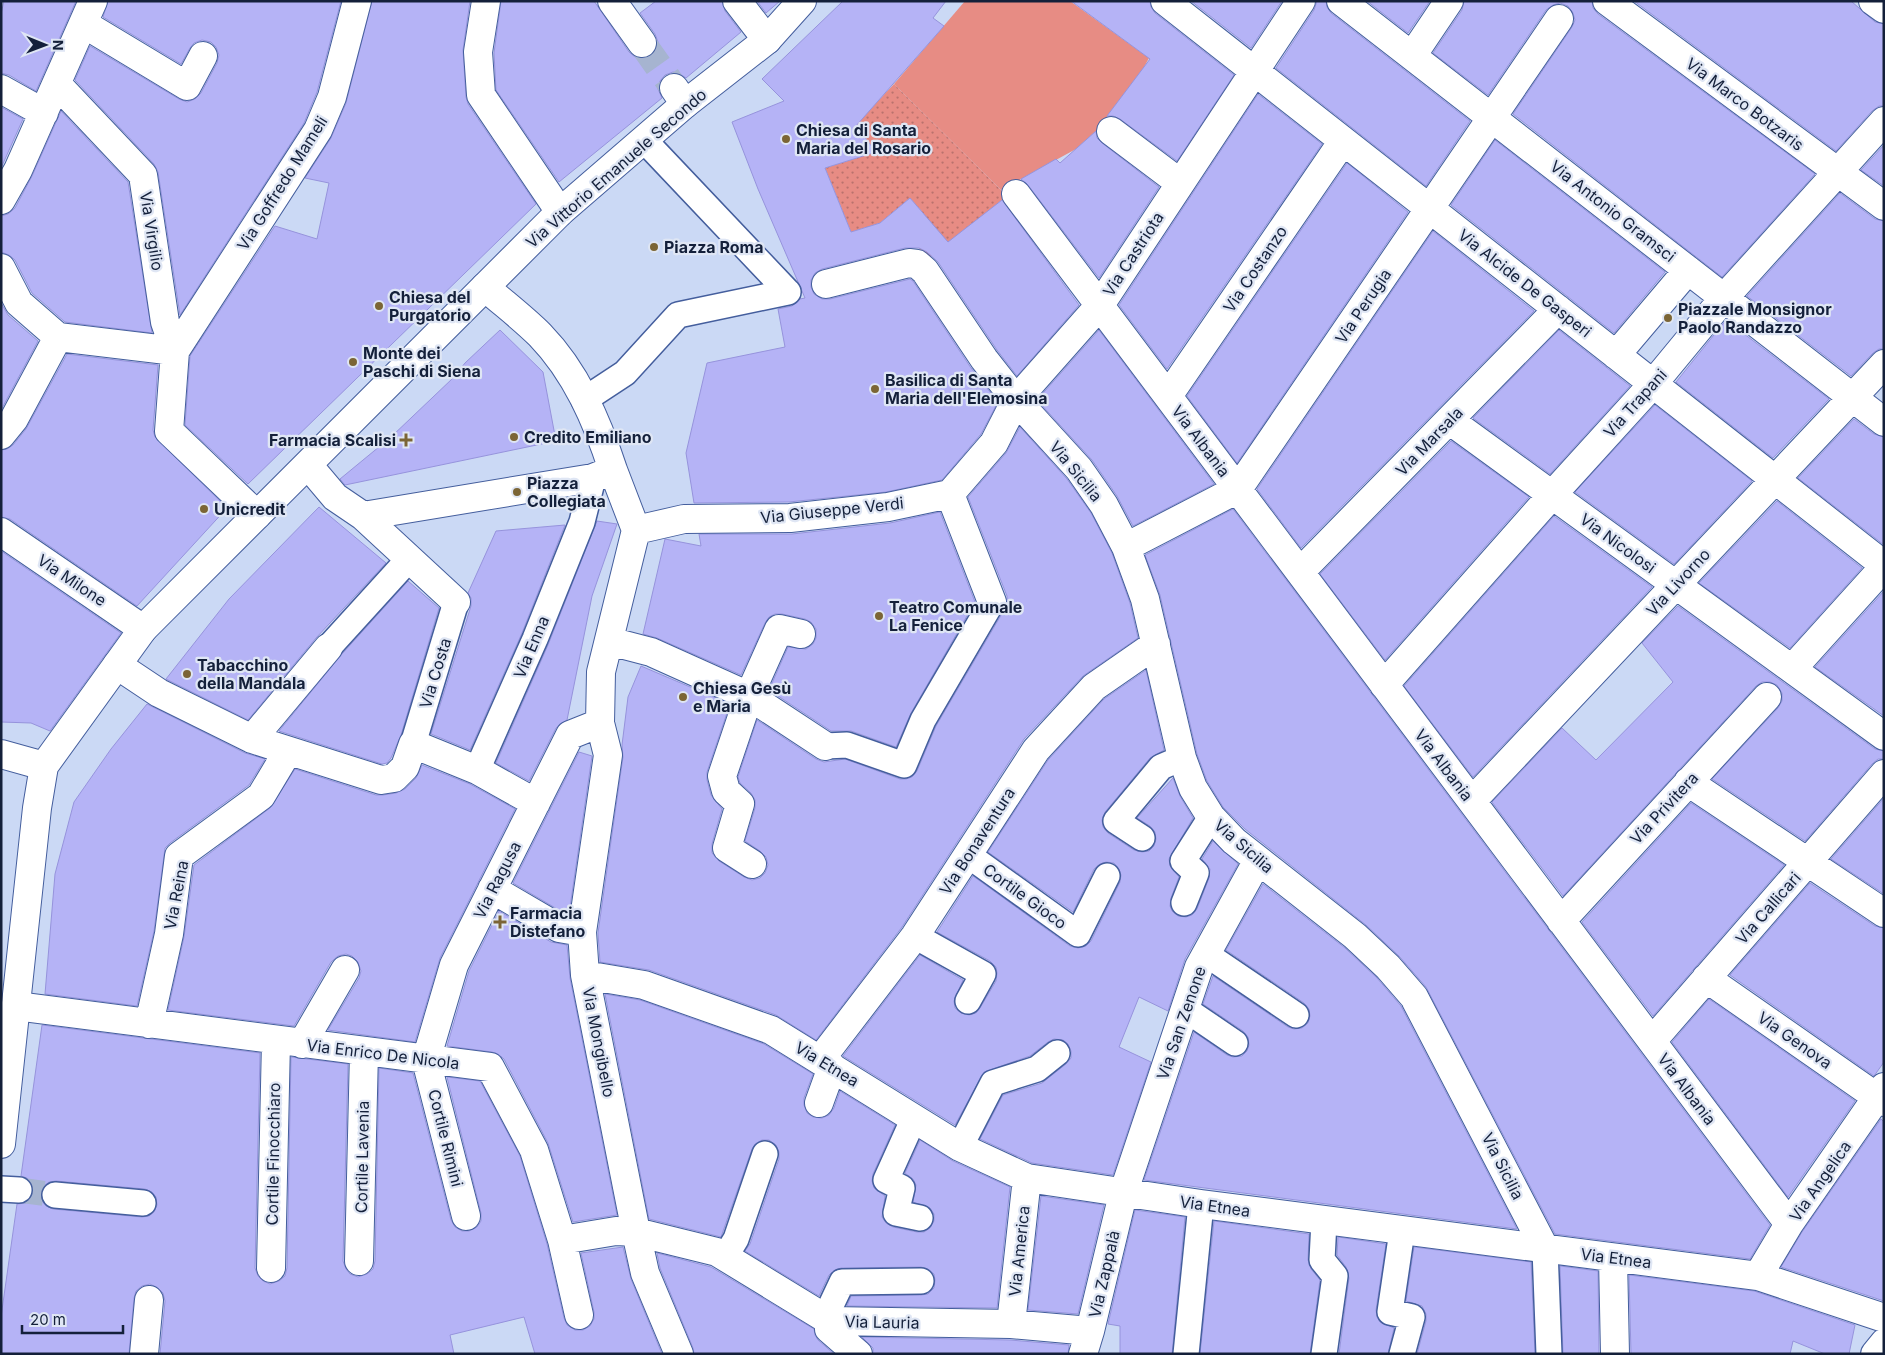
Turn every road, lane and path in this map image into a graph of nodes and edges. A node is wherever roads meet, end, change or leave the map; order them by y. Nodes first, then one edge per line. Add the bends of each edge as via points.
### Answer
1 (357, 1) edge
2 (486, 1) edge
3 (612, 1) edge
4 (737, 1) edge
5 (802, 1) edge
6 (1165, 1) edge
7 (1300, 1) edge
8 (1340, 1) edge
9 (1450, 1) edge
10 (1607, 1) edge
11 (1873, 1) edge
12 (1884, 8) edge
13 (88, 12) edge
14 (1559, 19) dead end
15 (766, 40) junction
16 (642, 43) tunnel mouth
17 (204, 56) dead end
18 (1412, 56) junction
19 (1254, 71) junction
20 (56, 84) junction
21 (1, 89) edge
22 (44, 113) junction
23 (1491, 118) junction
24 (1884, 121) edge
25 (1111, 132) dead end
26 (644, 140) junction
27 (1343, 141) junction
28 (1838, 173) junction
29 (1180, 183) junction
30 (1016, 194) dead end
31 (1, 200) edge
32 (1884, 206) edge
33 (1429, 208) junction
34 (560, 212) junction
35 (1, 268) edge
36 (1688, 270) junction
37 (826, 284) dead end
38 (485, 287) junction
39 (1723, 299) junction
40 (1100, 305) junction
41 (1558, 309) junction
42 (58, 337) junction
43 (175, 351) junction
44 (1616, 355) junction
45 (1884, 364) edge
46 (1652, 385) junction
47 (1168, 396) junction
48 (1852, 397) junction
49 (584, 400) junction
50 (1016, 400) junction
51 (1449, 420) junction
52 (1884, 422) edge
53 (1, 435) edge
54 (308, 465) junction
55 (603, 474) junction
56 (1774, 479) junction
57 (1238, 489) junction
58 (950, 494) junction
59 (1552, 495) junction
60 (257, 515) junction
61 (362, 516) junction
62 (636, 530) junction
63 (1, 532) edge
64 (1126, 547) junction
65 (403, 566) junction
66 (1884, 566) edge
67 (1300, 572) junction
68 (1675, 585) junction
69 (456, 602) joint
70 (992, 602) joint
71 (143, 629) junction
72 (801, 634) dead end
73 (609, 641) junction
74 (1156, 644) junction
75 (328, 648) joint
76 (117, 665) junction
77 (1792, 670) junction
78 (1384, 685) junction
79 (750, 696) junction
80 (1767, 697) dead end
81 (600, 723) junction
82 (1884, 736) edge
83 (252, 740) junction
84 (413, 744) junction
85 (825, 746) joint
86 (288, 751) junction
87 (1, 754) edge
88 (1182, 758) junction
89 (44, 766) junction
90 (477, 770) junction
91 (1884, 774) edge
92 (1688, 782) junction
93 (1472, 801) junction
94 (536, 803) junction
95 (1211, 817) junction
96 (1142, 838) dead end
97 (968, 855) junction
98 (1258, 860) junction
99 (1807, 862) junction
100 (752, 864) dead end
101 (1107, 876) dead end
102 (492, 889) junction
103 (1184, 903) dead end
104 (1884, 913) edge
105 (1561, 920) junction
106 (582, 932) junction
107 (915, 936) junction
108 (1206, 954) junction
109 (345, 970) dead end
110 (585, 975) junction
111 (1706, 978) junction
112 (968, 1001) dead end
113 (16, 1006) junction
114 (1185, 1009) junction
115 (1296, 1015) dead end
116 (148, 1024) junction
117 (1652, 1041) junction
118 (289, 1042) junction
119 (1235, 1043) dead end
120 (364, 1052) junction
121 (1057, 1053) dead end
122 (426, 1060) junction
123 (826, 1063) junction
124 (1881, 1095) edge
125 (819, 1103) dead end
126 (914, 1118) junction
127 (1, 1144) edge
128 (960, 1147) junction
129 (765, 1154) dead end
130 (1027, 1178) junction
131 (1123, 1194) junction
132 (55, 1195) tunnel mouth
133 (143, 1203) dead end
134 (1200, 1204) junction
135 (466, 1216) dead end
136 (920, 1218) dead end
137 (1324, 1221) junction
138 (1789, 1224) junction
139 (1402, 1231) junction
140 (636, 1232) junction
141 (562, 1240) junction
142 (1545, 1249) junction
143 (725, 1257) junction
144 (1613, 1258) junction
145 (359, 1261) dead end
146 (271, 1268) dead end
147 (1758, 1276) junction
148 (921, 1281) dead end
149 (149, 1300) dead end
150 (579, 1315) dead end
151 (1884, 1318) edge
152 (827, 1319) junction
153 (1011, 1324) junction
154 (1086, 1342) edge
155 (1884, 1343) edge
156 (144, 1354) edge
157 (679, 1354) edge
158 (858, 1354) edge
159 (1186, 1354) edge
160 (1324, 1354) edge
161 (1402, 1354) edge
162 (1549, 1354) edge
163 (1615, 1354) edge
164 (1875, 1354) edge

1 - 43 street, Via Goffredo Mameli via 332,97 318,130
2 - 34 street via 478,52 481,95
3 - 16 street
4 - 15 street
5 - 15 street, Via Vittorio Emanuele Secondo
6 - 19 street, Via Alcide De Gasperi
7 - 19 street, Via Castriota
8 - 18 street, Via Antonio Gramsci
9 - 18 street
10 - 28 street, Via Marco Botzaris
11 - 12 street
13 - 17 street via 187,86
13 - 20 street
14 - 23 street, Via Perugia
15 - 26 street, Via Vittorio Emanuele Secondo via 680,96
18 - 23 street, Via Antonio Gramsci
19 - 27 street, Via Alcide De Gasperi
19 - 29 street, Via Castriota
20 - 22 street
20 - 43 street, Via Virgilio via 143,175 165,322
21 - 22 street
22 - 31 street
23 - 33 street, Via Perugia
23 - 36 street, Via Antonio Gramsci
24 - 28 street, Via Trapani
25 - 29 street
26 - 34 street, Via Vittorio Emanuele Secondo
26 - 49 street via 788,292 678,315 625,373
27 - 33 street, Via Alcide De Gasperi
27 - 47 street, Via Costanzo
28 - 32 street, Via Marco Botzaris
28 - 39 street, Via Trapani
29 - 40 street, Via Castriota
30 - 40 street, Via Albania
33 - 41 street, Via Alcide De Gasperi
33 - 57 street, Via Perugia
34 - 38 street, Via Vittorio Emanuele Secondo
35 - 42 street via 19,303
36 - 39 street, Via Antonio Gramsci
36 - 44 street
37 - 50 street, Via Sicilia via 917,264
38 - 49 street via 541,336 572,376
38 - 54 street, Via Vittorio Emanuele Secondo
39 - 46 street, Via Trapani
39 - 48 street, Via Antonio Gramsci
40 - 47 street, Via Albania
40 - 50 street, Via Castriota
41 - 44 street, Via Alcide De Gasperi
41 - 51 street, Via Marsala
42 - 43 street
42 - 53 street via 14,419
43 - 60 street via 169,430
44 - 46 street, Via Alcide De Gasperi
45 - 48 street, Via Livorno
46 - 56 street, Via Alcide De Gasperi
46 - 59 street, Via Trapani
47 - 57 street, Via Albania
48 - 52 street, Via Antonio Gramsci
48 - 56 street, Via Livorno
49 - 55 street via 602,434
50 - 58 street, Via Castriota via 994,443
50 - 64 street, Via Sicilia via 1079,470 1104,505
51 - 59 street, Via Nicolosi
51 - 67 street, Via Marsala
54 - 60 street, Via Vittorio Emanuele Secondo
54 - 61 street via 335,496
55 - 61 street
55 - 62 street
55 - 90 street, Via Enna
56 - 66 street, Via Alcide De Gasperi
56 - 68 street, Via Livorno
57 - 64 street, Via Perugia
57 - 67 street, Via Albania
58 - 62 street, Via Giuseppe Verdi via 888,508 790,518 684,519
58 - 70 street
59 - 68 street, Via Nicolosi
59 - 78 street, Via Trapani
60 - 71 street, Via Vittorio Emanuele Secondo
61 - 65 street
62 - 73 street, Via Mongibello
63 - 71 street, Via Milone
64 - 74 street, Via Sicilia via 1145,599
65 - 69 street
65 - 75 street
66 - 77 street
67 - 78 street, Via Albania
68 - 77 street, Via Nicolosi
68 - 93 street, Via Livorno
69 - 84 street, Via Costa
70 - 85 street via 923,720 904,765 847,744
71 - 76 street, Via Vittorio Emanuele Secondo
72 - 79 street via 779,629
73 - 79 street via 651,652
73 - 81 street, Via Mongibello via 601,672
74 - 88 street, Via Sicilia
74 - 97 street, Via Bonaventura via 1094,687 1036,750
75 - 83 street
76 - 83 street via 159,693
76 - 89 street, Via Vittorio Emanuele Secondo
77 - 82 street, Via Nicolosi
78 - 93 street, Via Albania
79 - 85 street
79 - 100 street via 722,776 726,791 740,804 727,848
80 - 92 street, Via Privitera
81 - 94 street, Via Ragusa via 570,735
81 - 106 street, Via Mongibello via 608,755
83 - 86 street
84 - 86 street via 404,767 394,778 381,780
84 - 90 street
86 - 116 street, Via Reina via 261,796 179,856 169,934
87 - 89 street
88 - 95 street, Via Sicilia via 1193,788
88 - 96 street via 1161,767 1116,821
89 - 113 street, Via Vittorio Emanuele Secondo
90 - 94 street
91 - 99 street, Via Callicari
92 - 99 street
92 - 105 street, Via Privitera
93 - 105 street, Via Albania
94 - 102 street, Via Ragusa
95 - 98 street, Via Sicilia
95 - 103 street via 1183,861 1196,873
97 - 101 street, Cortile Gioco via 1078,934
97 - 107 street, Via Bonaventura
98 - 108 street, Via San Zenone
98 - 142 street, Via Sicilia via 1355,936 1414,997
99 - 104 street
99 - 111 street, Via Callicari
102 - 106 street via 559,928
102 - 122 street, Via Ragusa via 454,965
105 - 117 street, Via Albania
106 - 110 street, Via Mongibello
107 - 112 street via 983,974
107 - 123 street, Via Bonaventura
108 - 114 street, Via San Zenone
108 - 115 street
109 - 118 street
110 - 123 street, Via Etnea via 644,985 771,1030
110 - 140 street, Via Mongibello
111 - 117 street, Via Callicari
111 - 124 street, Via Genova
113 - 116 street, Via Enrico De Nicola
113 - 127 street, Via Vittorio Emanuele Secondo
114 - 119 street
114 - 131 street, Via San Zenone
116 - 118 street, Via Enrico De Nicola
117 - 138 street, Via Albania
118 - 120 street, Via Enrico De Nicola
118 - 146 street, Cortile Finocchiaro
120 - 122 street, Via Enrico De Nicola
120 - 145 street, Cortile Lavenia
121 - 128 street via 1038,1069 992,1083
122 - 135 street, Cortile Rimini
122 - 141 street, Via Enrico De Nicola via 490,1067 534,1150
123 - 125 street, Via Bonaventura
123 - 126 street, Via Etnea
124 - 138 street, Via Angelica
126 - 128 street, Via Etnea
126 - 136 street via 886,1180 902,1188 896,1213
128 - 130 street, Via Etnea
129 - 143 street via 736,1239
130 - 131 street, Via Etnea
130 - 153 street, Via America
131 - 134 street, Via Etnea
131 - 154 street, Via Zappalà
132 - 133 street
134 - 137 street, Via Etnea
134 - 159 street
137 - 139 street, Via Etnea
137 - 160 street via 1322,1260 1334,1276
138 - 147 street, Via Angelica
139 - 142 street, Via Etnea
139 - 161 street via 1390,1312 1412,1316
140 - 141 street via 616,1231
140 - 143 street, Via Lauria via 717,1252
140 - 157 street, Via Mongibello via 646,1273
141 - 150 street
142 - 144 street, Via Etnea
142 - 162 street
143 - 152 street, Via Lauria
144 - 147 street, Via Etnea
144 - 163 street
147 - 151 street, Via Etnea
148 - 152 street via 842,1282
149 - 156 street
152 - 153 street, Via Lauria
152 - 158 street via 829,1329
153 - 154 street, Via Lauria
155 - 164 street

